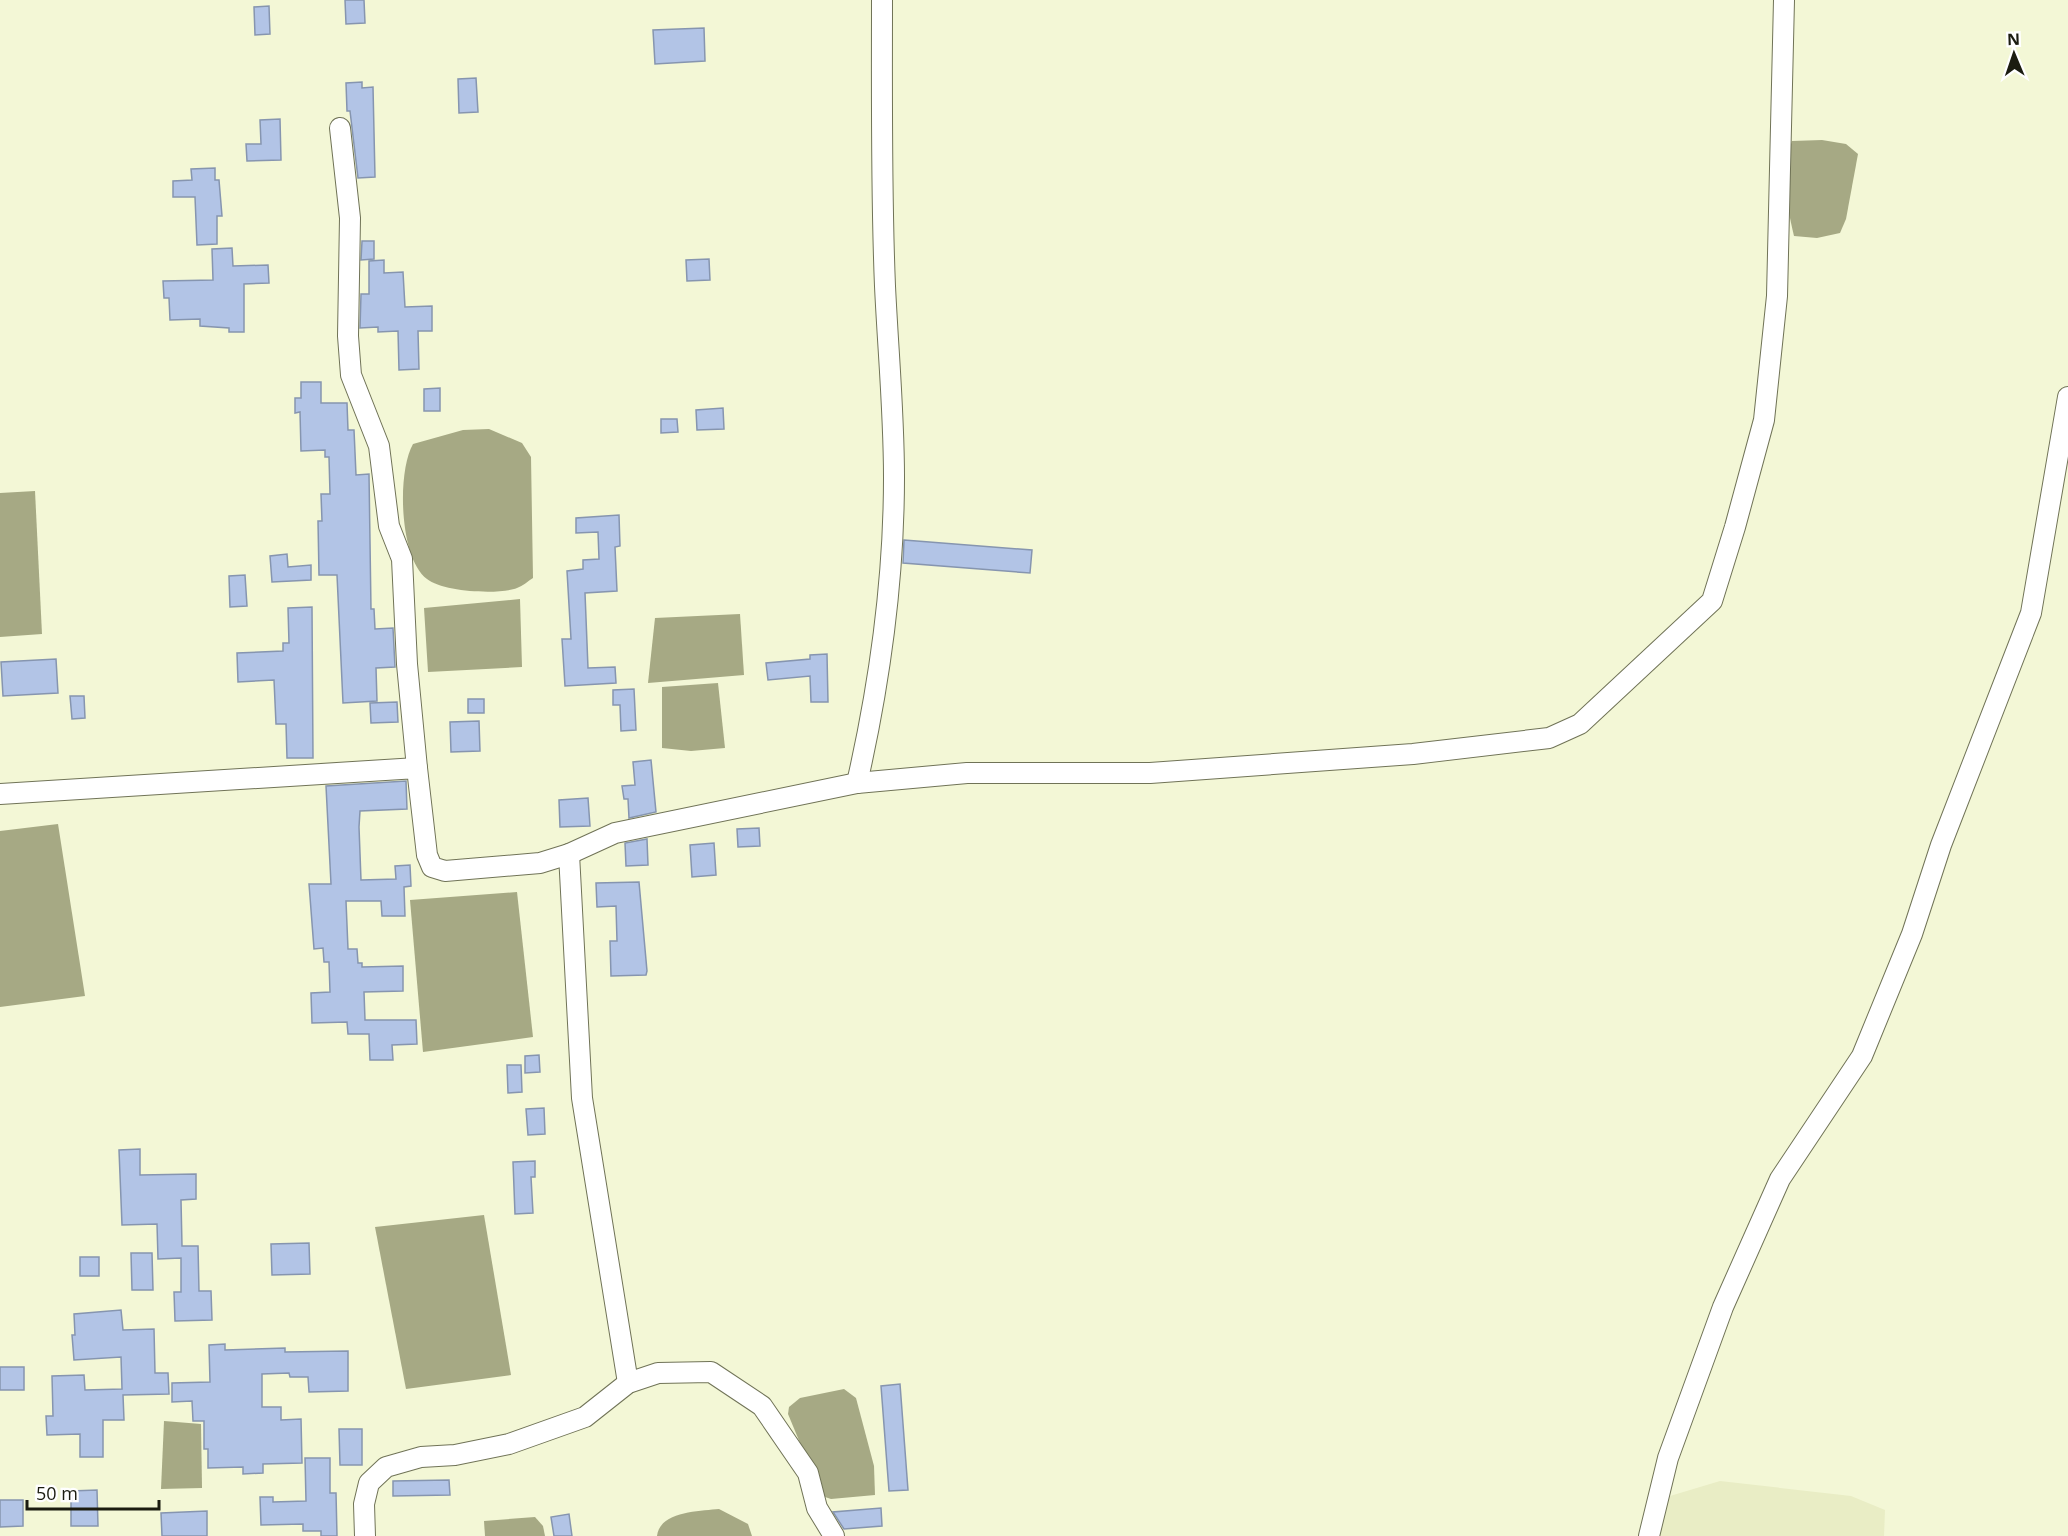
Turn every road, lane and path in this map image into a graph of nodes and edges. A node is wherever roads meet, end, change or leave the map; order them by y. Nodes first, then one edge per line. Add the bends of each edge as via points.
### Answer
1 (882, 0) edge
2 (1785, 0) edge
3 (340, 128) dead end
4 (2068, 397) edge
5 (417, 768) junction
6 (857, 783) junction
7 (0, 794) edge
8 (569, 854) junction
9 (628, 1383) junction
10 (364, 1536) edge
11 (834, 1536) edge
12 (1649, 1536) edge

1 - 6 street via 885,288 892,372 894,478 883,651 876,703
2 - 6 street via 1777,296 1764,420 1735,528 1712,601 1580,724 1549,738 1413,754 1150,773 967,773
3 - 5 street via 350,218 351,375 379,446 389,526 402,560
4 - 12 street via 2031,613 1941,845 1912,934 1862,1056 1780,1179 1723,1307 1668,1458
5 - 7 street
5 - 8 street via 427,855 432,867 445,871 540,863
6 - 8 street via 615,833
8 - 9 street via 582,1098
9 - 10 street via 585,1417 509,1444 421,1457 386,1467 369,1483 364,1504
9 - 11 street via 658,1373 711,1372 762,1406 808,1473 817,1508

